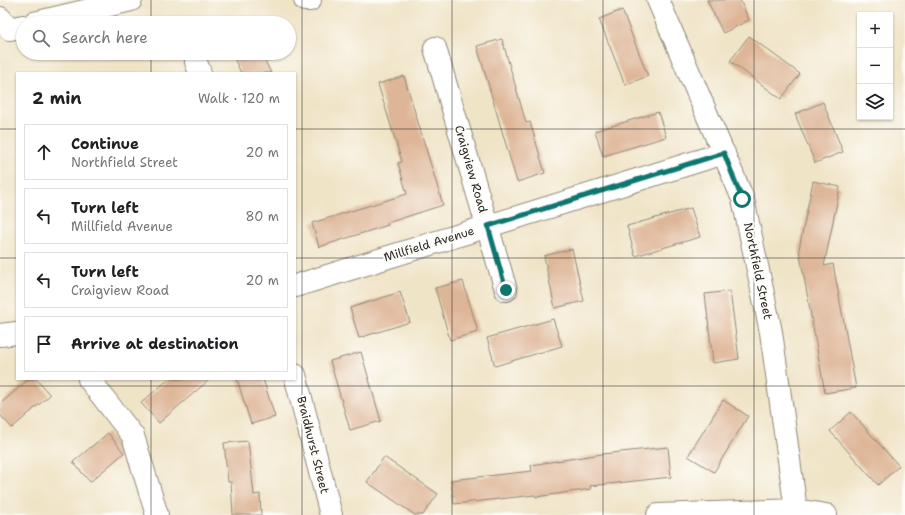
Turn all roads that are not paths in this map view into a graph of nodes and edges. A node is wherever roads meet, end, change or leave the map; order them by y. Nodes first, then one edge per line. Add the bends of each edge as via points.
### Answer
1 (131, 0) edge
2 (305, 0) edge
3 (310, 0) edge
4 (658, 0) edge
5 (64, 16) edge
6 (0, 18) edge
7 (16, 28) edge
8 (435, 48) dead end
9 (724, 153) junction
10 (488, 226) junction
11 (296, 286) edge
12 (506, 290) dead end
13 (16, 333) edge
14 (0, 335) edge
15 (296, 379) edge
16 (90, 380) edge
17 (796, 510) junction
18 (158, 515) edge
19 (331, 515) edge
20 (664, 515) edge
21 (823, 515) edge

1 - 5 street
2 - 3 street
4 - 9 street, Northfield Street
6 - 7 street via 10,29
8 - 10 street, Craigview Road
9 - 10 street, Millfield Avenue
9 - 17 street, Northfield Street via 742,199 771,332
10 - 11 street, Millfield Avenue
10 - 12 street, Craigview Road
13 - 14 street
15 - 19 street, Braidhurst Street
16 - 18 street via 133,436
17 - 20 street
17 - 21 street

